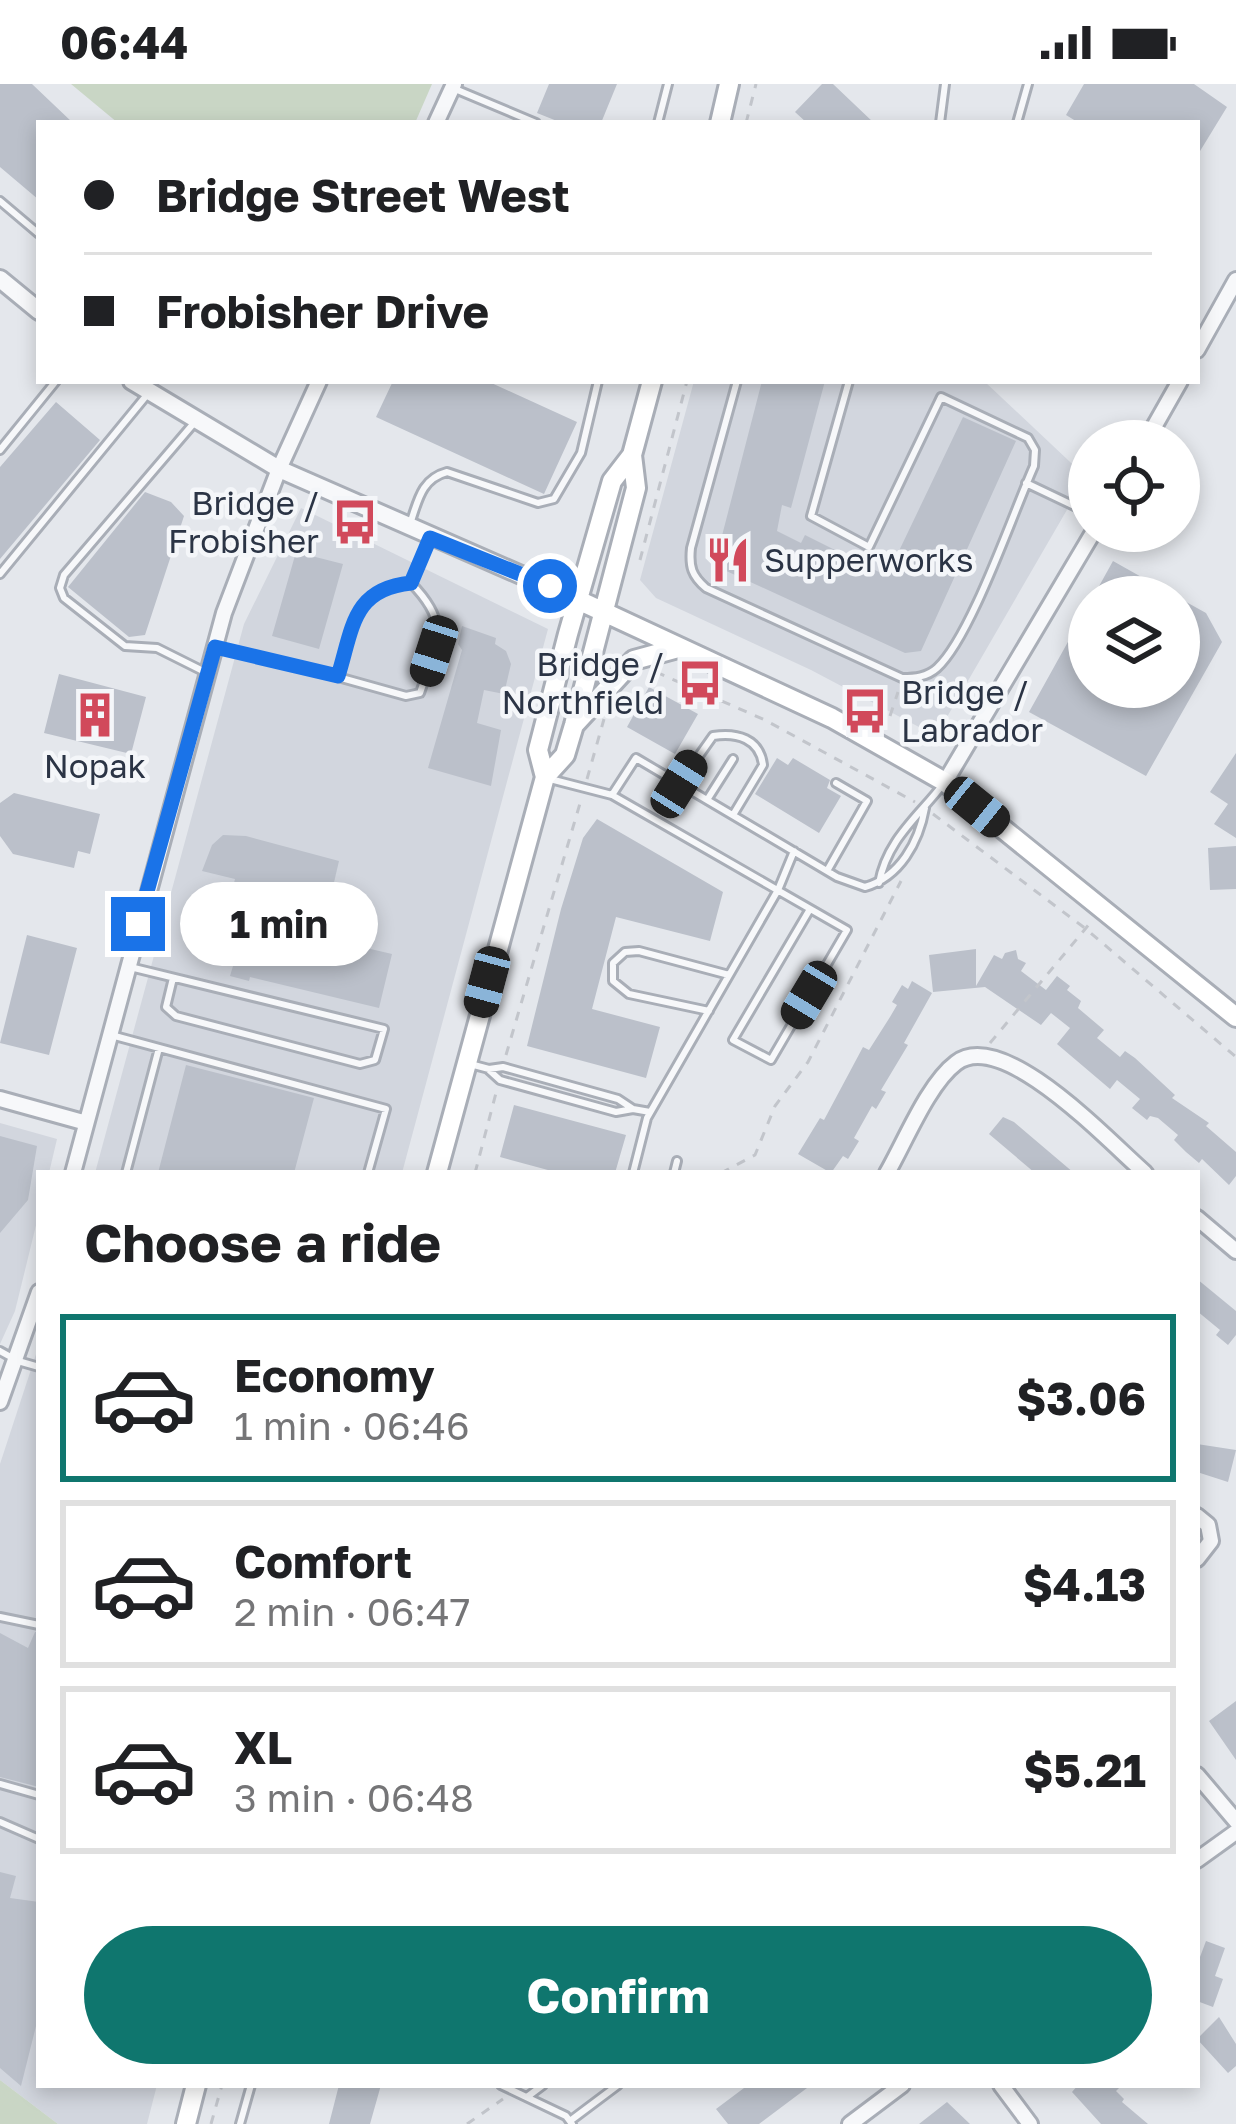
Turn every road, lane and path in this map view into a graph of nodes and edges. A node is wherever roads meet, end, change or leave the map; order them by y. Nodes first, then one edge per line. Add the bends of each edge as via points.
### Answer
1 (668, 84) edge
2 (729, 84) edge
3 (756, 84) edge
4 (944, 84) edge
5 (1028, 84) edge
6 (453, 86) edge
7 (437, 120) edge
8 (529, 120) edge
9 (659, 120) edge
10 (721, 120) edge
11 (747, 120) edge
12 (940, 120) edge
13 (1018, 120) edge
14 (0, 201) edge
15 (36, 231) edge
16 (0, 279) edge
17 (1236, 280) edge
18 (36, 309) edge
19 (1200, 345) edge
20 (54, 384) edge
21 (137, 384) edge
22 (318, 384) edge
23 (597, 384) edge
24 (651, 384) edge
25 (686, 384) edge
26 (736, 384) edge
27 (848, 384) edge
28 (1178, 384) edge
29 (149, 392) junction
30 (196, 420) junction
31 (1158, 420) edge
32 (0, 450) edge
33 (632, 455) junction
34 (279, 469) junction
35 (1026, 483) junction
36 (1068, 503) edge
37 (409, 528) junction
38 (430, 538) junction
39 (1081, 552) edge
40 (640, 560) dead end
41 (0, 574) edge
42 (411, 583) junction
43 (578, 600) junction
44 (602, 612) junction
45 (215, 647) junction
46 (678, 648) junction
47 (208, 674) junction
48 (642, 674) dead end
49 (338, 676) junction
50 (902, 678) junction
51 (890, 716) dead end
52 (604, 718) dead end
53 (574, 725) junction
54 (733, 759) dead end
55 (544, 777) junction
56 (944, 782) junction
57 (836, 783) dead end
58 (679, 784) junction
59 (585, 788) junction
60 (612, 795) junction
61 (707, 800) junction
62 (925, 808) junction
63 (733, 815) junction
64 (794, 851) junction
65 (827, 871) junction
66 (907, 871) dead end
67 (879, 883) junction
68 (778, 890) junction
69 (1101, 907) junction
70 (810, 909) junction
71 (1085, 929) junction
72 (127, 965) junction
73 (729, 975) junction
74 (173, 977) junction
75 (709, 1011) junction
76 (1236, 1017) edge
77 (108, 1034) junction
78 (159, 1048) junction
79 (980, 1053) junction
80 (1236, 1057) edge
81 (466, 1062) junction
82 (503, 1067) junction
83 (489, 1069) junction
84 (500, 1080) junction
85 (0, 1099) edge
86 (633, 1108) junction
87 (650, 1112) junction
88 (83, 1122) junction
89 (677, 1161) dead end
90 (74, 1170) edge
91 (127, 1170) edge
92 (369, 1170) edge
93 (438, 1170) edge
94 (477, 1170) edge
95 (634, 1170) edge
96 (675, 1170) edge
97 (727, 1170) edge
98 (889, 1170) edge
99 (1142, 1170) edge
100 (1200, 1221) edge
101 (1236, 1251) edge
102 (36, 1302) edge
103 (0, 1351) edge
104 (18, 1361) junction
105 (36, 1365) edge
106 (0, 1402) edge
107 (1200, 1518) edge
108 (1200, 1557) edge
109 (0, 1617) edge
110 (36, 1624) edge
111 (1200, 1778) edge
112 (0, 1784) edge
113 (36, 1794) edge
114 (1236, 1820) edge
115 (0, 1822) edge
116 (1236, 1832) edge
117 (36, 1839) edge
118 (1200, 1858) edge
119 (195, 2088) edge
120 (221, 2088) edge
121 (250, 2088) edge
122 (506, 2088) edge
123 (539, 2088) edge
124 (614, 2088) edge
125 (898, 2088) edge
126 (1003, 2088) edge
127 (513, 2092) junction
128 (526, 2098) junction
129 (571, 2122) edge
130 (186, 2124) edge
131 (211, 2124) edge
132 (240, 2124) edge
133 (467, 2124) edge
134 (850, 2124) edge
135 (1030, 2124) edge

1 - 9 lane
2 - 10 main road
3 - 11 path
4 - 12 lane
5 - 13 lane
6 - 7 street
6 - 8 lane
14 - 15 lane
16 - 18 street
17 - 19 street
20 - 32 lane
21 - 29 street
22 - 34 street
23 - 37 lane via 580,452 554,499 538,503 446,472 424,486
24 - 33 main road
25 - 40 path
26 - 50 lane via 691,548 694,578
27 - 35 lane via 811,516 868,547 941,397 1028,438 1035,450
28 - 31 street
29 - 30 street
29 - 41 lane
30 - 34 street
30 - 47 lane via 60,588 124,646 157,648
33 - 43 main road via 612,482
33 - 44 main road via 637,488
34 - 37 street
34 - 45 street
35 - 36 lane
35 - 50 lane via 959,638 936,669
37 - 38 street
38 - 42 lane
38 - 43 street
39 - 56 street
42 - 49 lane via 391,585 360,606
42 - 49 lane via 439,622 420,692 406,696
43 - 44 main road
43 - 55 main road via 538,750
44 - 46 main road
44 - 53 main road
45 - 47 street
45 - 49 lane
46 - 53 main road via 634,660
46 - 56 main road via 832,718
47 - 72 street
48 - 62 path via 665,673 765,720
50 - 51 path
52 - 59 path
53 - 55 main road via 566,755
54 - 61 lane
55 - 59 lane
55 - 81 main road
56 - 62 lane
56 - 69 main road
57 - 65 lane via 867,801
58 - 60 lane via 636,758
58 - 61 lane
58 - 63 lane via 713,736 751,741 763,765
59 - 60 lane
59 - 82 path
60 - 68 lane
61 - 63 lane
62 - 67 lane via 883,862
62 - 67 lane via 898,870
62 - 71 path
63 - 64 lane
64 - 65 lane
64 - 68 lane
65 - 67 lane via 865,887
66 - 97 path via 755,1155
68 - 70 lane
68 - 73 lane
69 - 71 path
69 - 76 main road
70 - 70 lane via 847,930 771,1060 733,1040
71 - 79 path
71 - 80 path
72 - 74 lane
72 - 77 street
73 - 75 lane
73 - 75 lane via 639,951 613,963 613,981 629,994
74 - 74 lane via 384,1029 375,1060 361,1064 176,1016 166,1007
75 - 87 lane
77 - 78 lane
77 - 88 street
78 - 91 lane
78 - 92 lane via 386,1109
79 - 98 street via 957,1061 938,1083
79 - 99 street via 1036,1079
81 - 83 lane
81 - 93 main road
82 - 83 lane
82 - 86 lane
83 - 84 lane
84 - 86 lane via 616,1112
84 - 94 path
85 - 88 street
86 - 87 lane
87 - 95 lane
88 - 90 street
89 - 96 lane
100 - 101 street
102 - 104 street
103 - 104 lane
104 - 105 lane
104 - 106 street
107 - 108 street via 1211,1541
109 - 110 lane
111 - 114 street
112 - 113 lane
115 - 117 lane
116 - 118 street
119 - 130 main road
120 - 131 path
121 - 132 lane
122 - 127 lane
123 - 128 lane
124 - 129 lane
125 - 134 street
126 - 135 street
127 - 128 lane
127 - 133 path
128 - 129 lane

